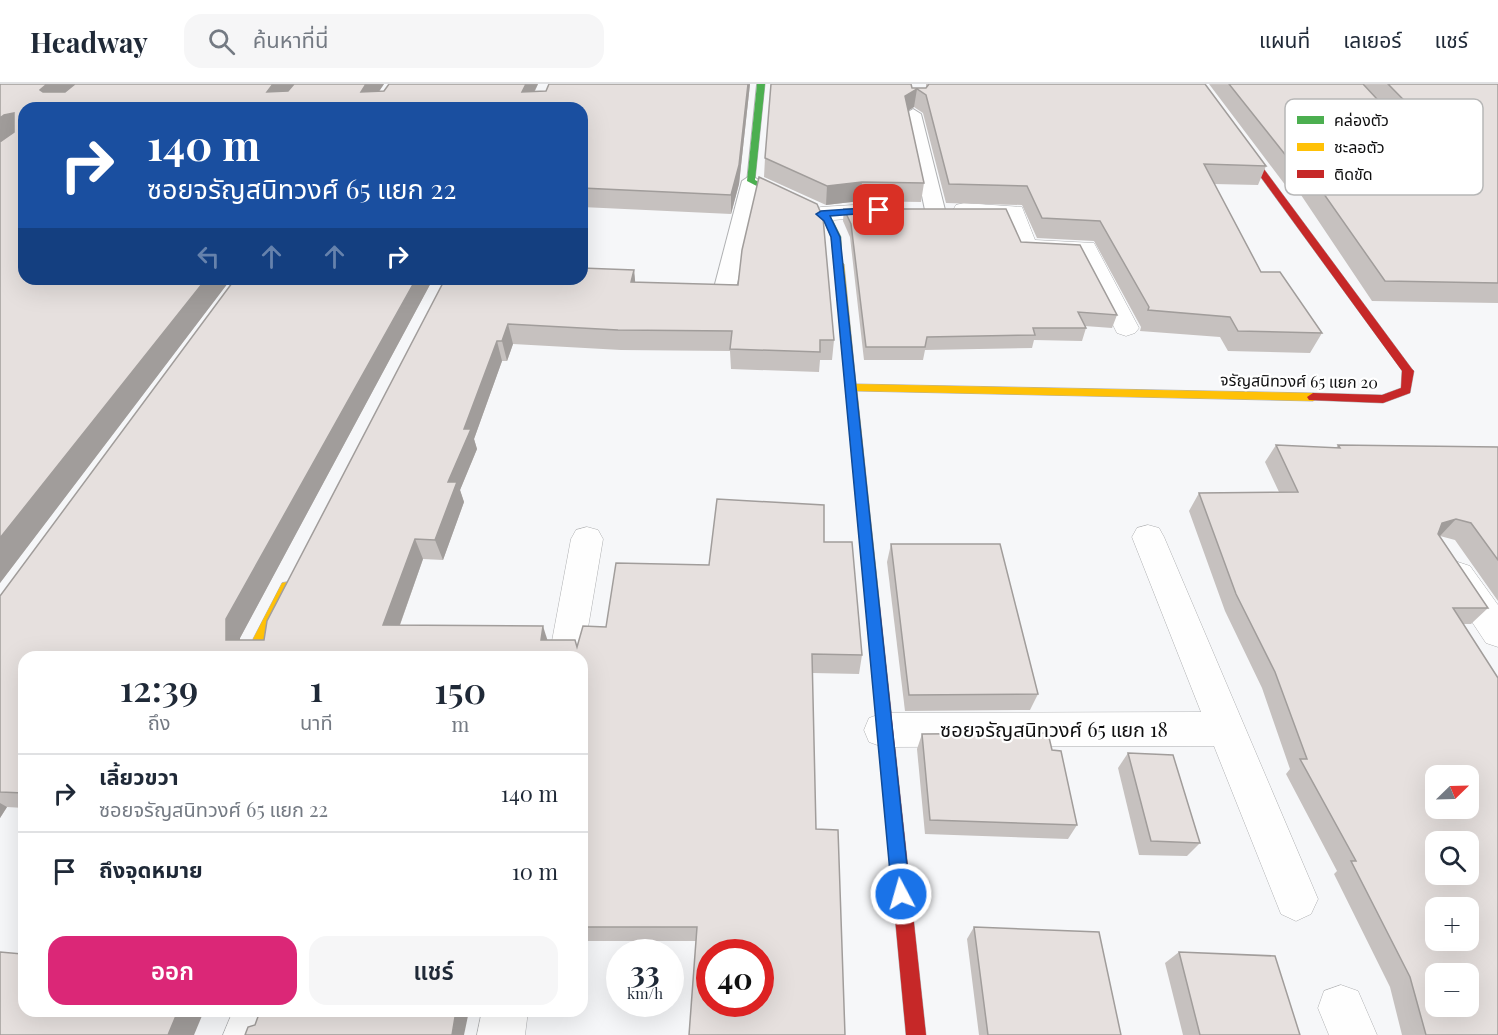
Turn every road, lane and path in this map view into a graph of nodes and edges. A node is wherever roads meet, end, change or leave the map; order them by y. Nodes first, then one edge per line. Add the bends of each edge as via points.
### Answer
1 (762, 84) edge
2 (1197, 84) edge
3 (913, 114) edge
4 (751, 181) junction
5 (935, 210) junction
6 (821, 214) junction
7 (726, 284) edge
8 (1126, 328) dead end
9 (850, 387) junction
10 (1148, 537) dead end
11 (588, 539) dead end
12 (1441, 550) edge
13 (294, 575) edge
14 (1498, 633) edge
15 (260, 651) edge
16 (568, 651) edge
17 (1226, 729) junction
18 (883, 730) junction
19 (1296, 899) dead end
20 (254, 1017) edge
21 (504, 1017) edge
22 (247, 1035) edge
23 (501, 1035) edge
24 (916, 1035) edge

1 - 4 street
2 - 9 street, จรัญสนิทวงศ์ 65 แยก 20 via 1408,371 1406,390 1383,399
3 - 5 lane
4 - 6 street
4 - 7 lane
5 - 6 street
5 - 8 street via 1014,212 1026,247 1086,248
6 - 9 street via 828,219 836,237
9 - 18 street
10 - 17 street
11 - 16 street
12 - 14 street
13 - 15 street via 260,639
17 - 18 street, ซอยจรัญสนิทวงศ์ 65 แยก 18
17 - 19 street
18 - 24 street
20 - 22 street
21 - 23 street

